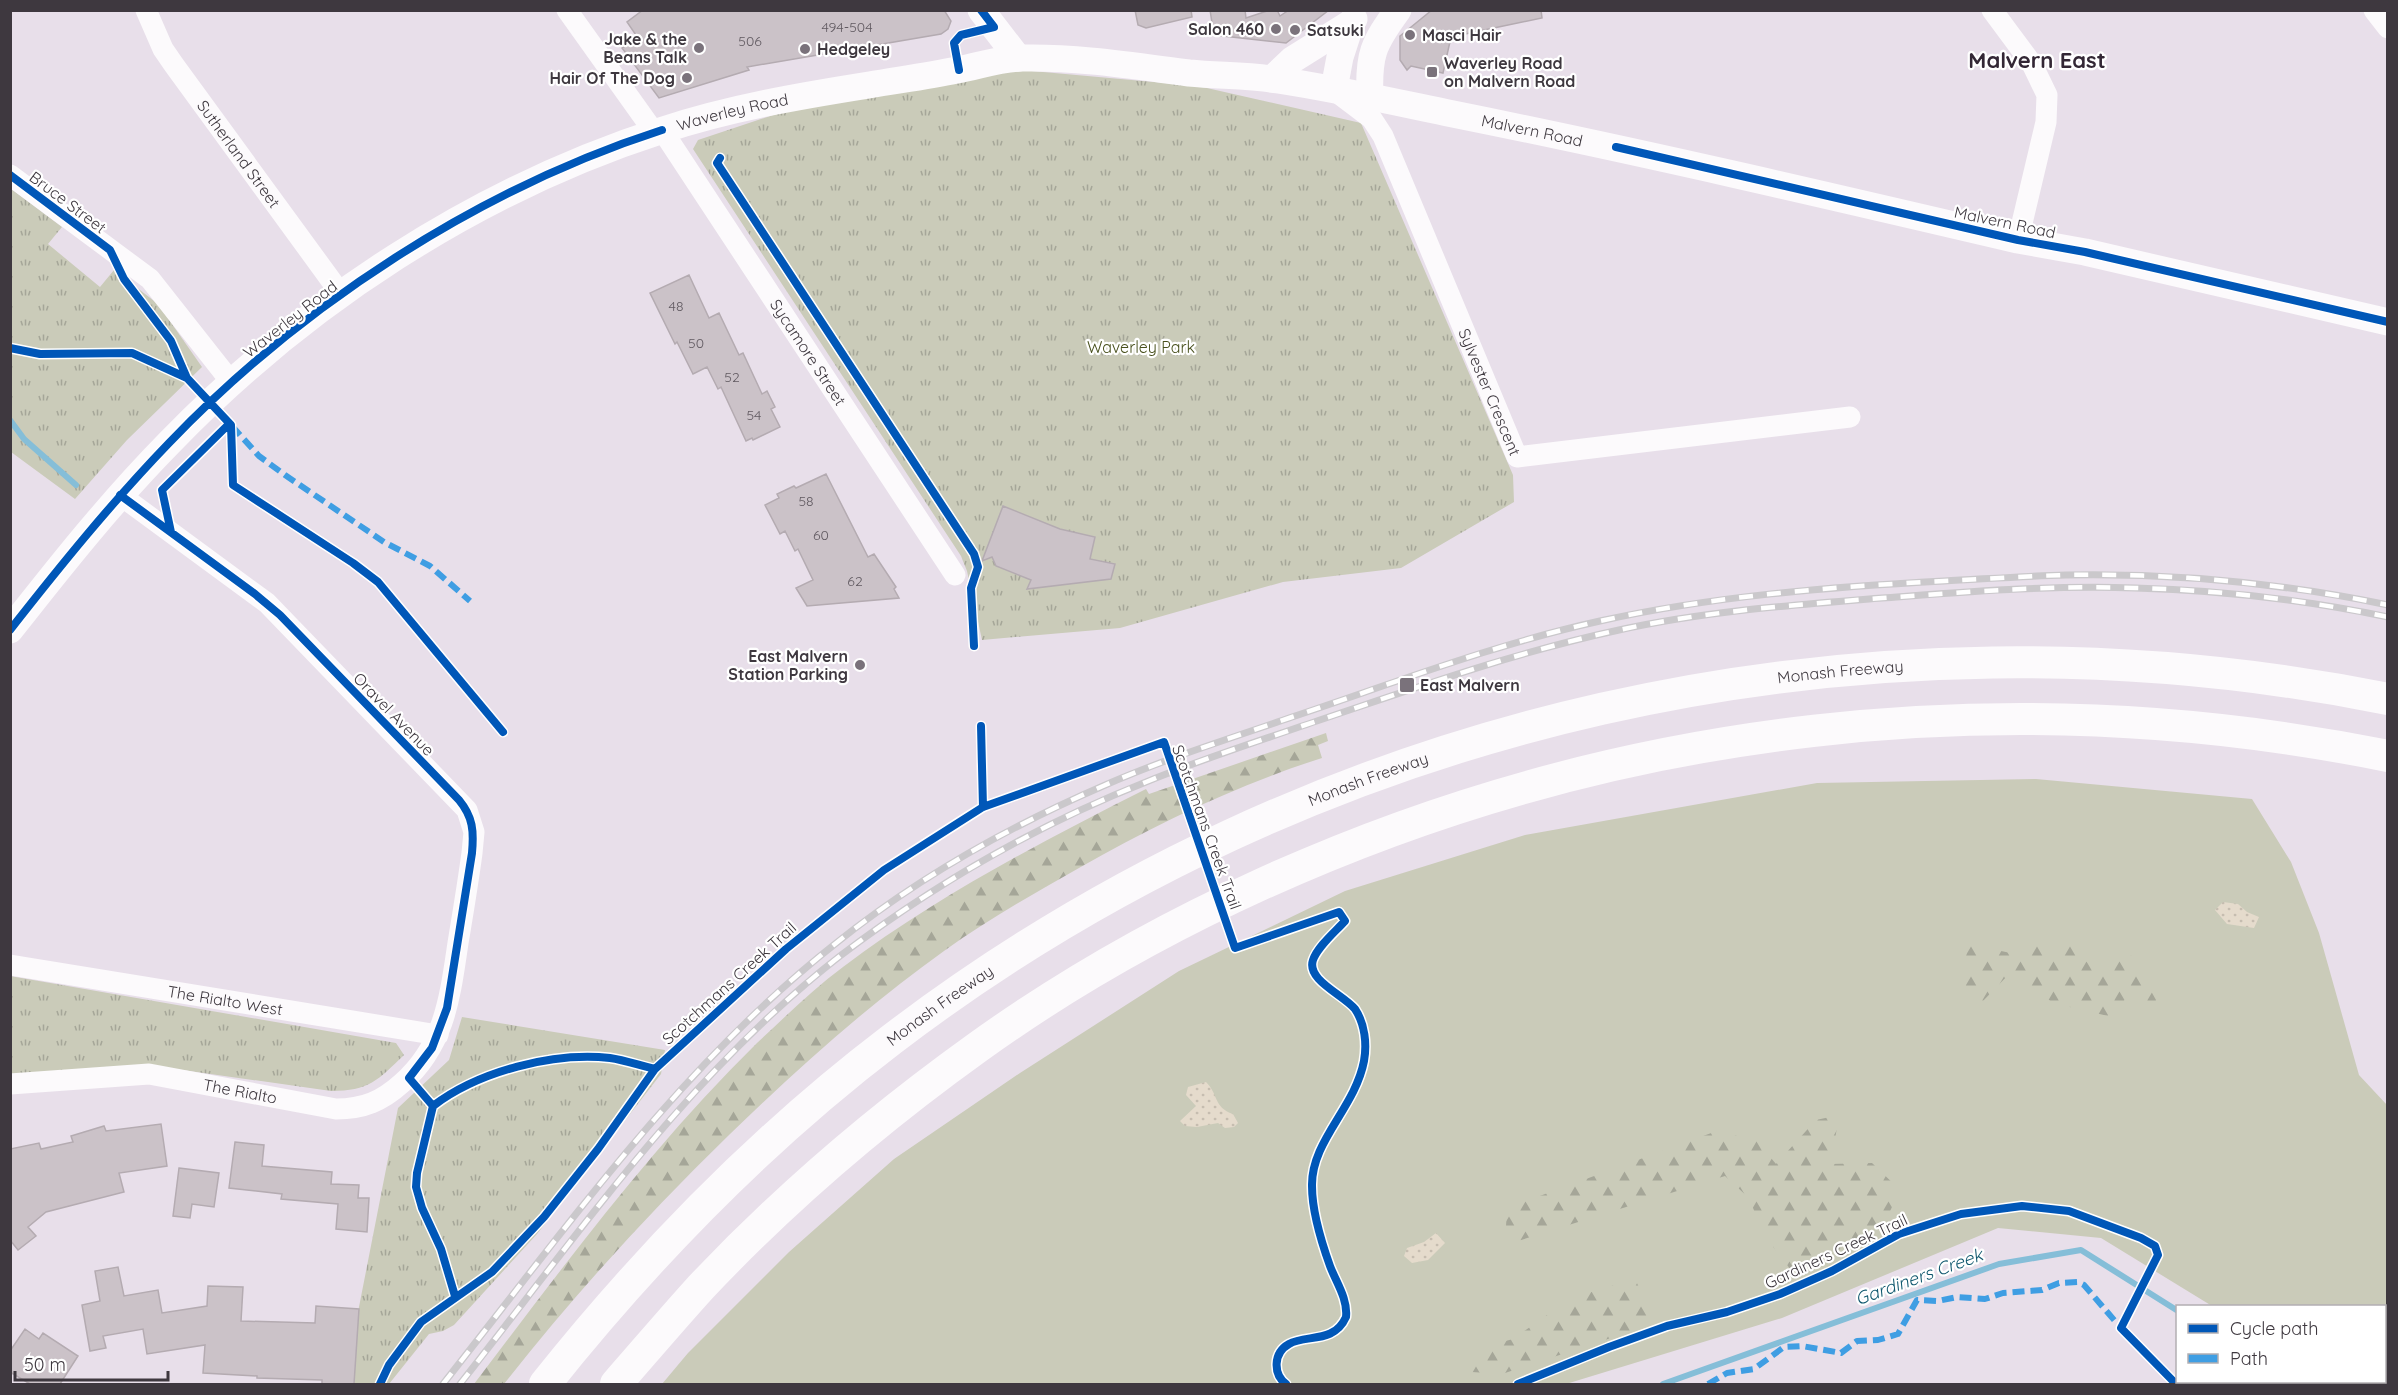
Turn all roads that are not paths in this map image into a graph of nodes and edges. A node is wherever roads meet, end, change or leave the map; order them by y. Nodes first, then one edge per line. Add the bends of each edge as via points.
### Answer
1 (146, 10) edge
2 (567, 10) edge
3 (981, 10) edge
4 (1398, 10) edge
5 (1992, 10) edge
6 (2374, 10) edge
7 (1358, 17) edge
8 (2388, 28) edge
9 (1018, 58) junction
10 (1272, 79) junction
11 (1334, 89) junction
12 (1371, 109) junction
13 (658, 131) junction
14 (10, 175) edge
15 (2018, 240) junction
16 (341, 294) junction
17 (2388, 322) edge
18 (232, 383) junction
19 (1850, 417) dead end
20 (120, 495) junction
21 (955, 575) dead end
22 (10, 630) edge
23 (2388, 699) edge
24 (2388, 756) edge
25 (10, 965) edge
26 (438, 1035) junction
27 (10, 1084) edge
28 (546, 1384) edge
29 (616, 1384) edge

1 - 16 street, Sutherland Street via 174,65
2 - 13 street, Sycamore Street
3 - 9 main road
4 - 12 main road via 1378,38 1373,53
5 - 15 street via 2032,64 2047,94 2046,122
6 - 8 street
7 - 10 main road via 1292,60
7 - 11 main road via 1340,57
9 - 10 main road, Waverley Road via 1116,63
9 - 13 main road, Waverley Road via 797,97
10 - 11 main road, Malvern Road
11 - 12 main road, Malvern Road
12 - 15 main road, Malvern Road via 1616,147
12 - 19 street, Sylvester Crescent via 1516,457
13 - 16 main road, Waverley Road via 571,165 470,214
13 - 21 street, Sycamore Street
14 - 18 street, Bruce Street via 150,279
15 - 17 main road, Malvern Road
16 - 18 main road, Waverley Road
18 - 20 main road, Waverley Road
20 - 22 main road, Waverley Road
20 - 26 street, Oravel Avenue via 267,603 467,810 474,832 472,853 447,1008
23 - 28 highway, Monash Freeway via 2299,684 2146,667 2011,662 1873,666 1725,684 1593,710 1441,751 1360,780 1213,843 1137,881 1011,956 892,1039 826,1091 711,1197 657,1252
24 - 29 highway via 2289,739 2146,723 2016,718 1882,723 1736,740 1598,767 1395,828 1307,864 1165,931 1039,1005 980,1045 806,1185 701,1288
25 - 26 street, The Rialto West
26 - 27 street, The Rialto via 426,1059 392,1093 375,1104 355,1108 336,1108 149,1074

